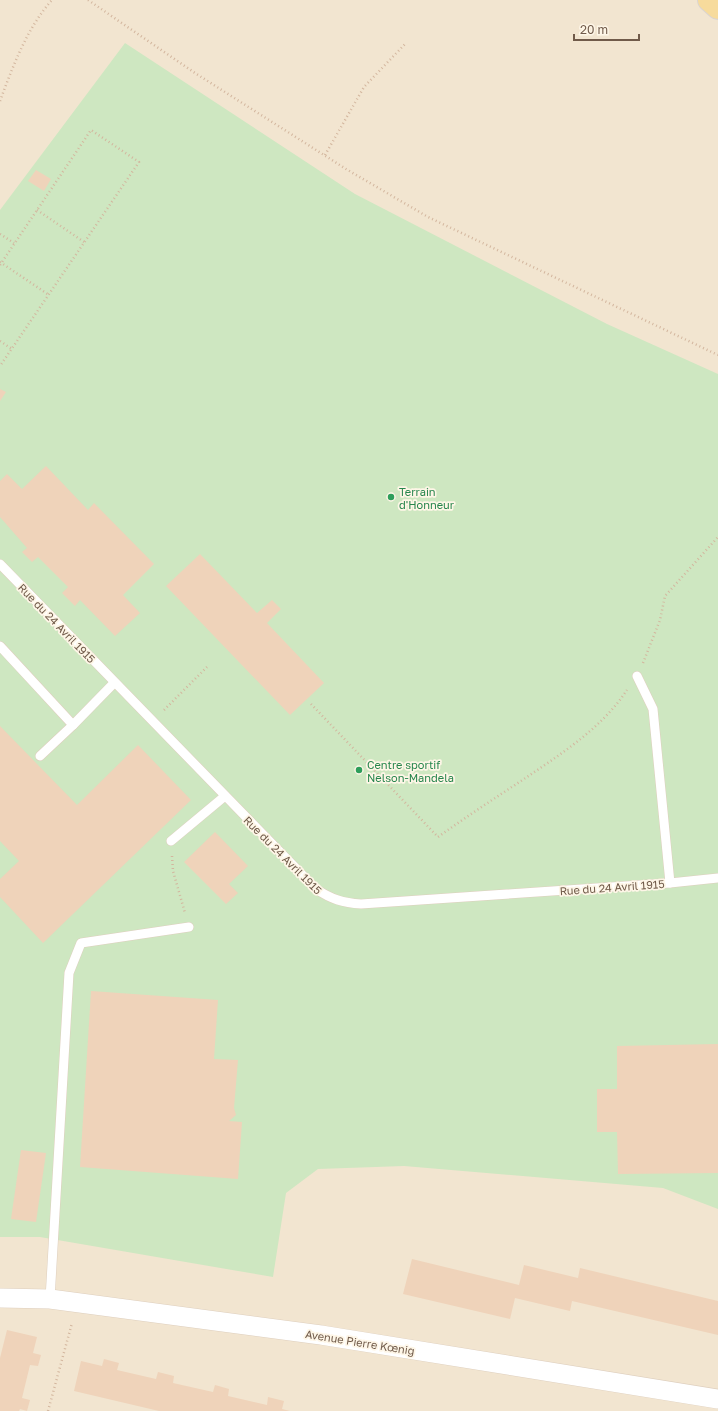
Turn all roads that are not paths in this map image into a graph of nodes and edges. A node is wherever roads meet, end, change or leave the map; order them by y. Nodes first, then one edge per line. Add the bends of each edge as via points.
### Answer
1 (709, 0) edge
2 (718, 8) edge
3 (0, 564) edge
4 (0, 646) edge
5 (637, 676) road end
6 (114, 683) junction
7 (73, 725) junction
8 (40, 756) dead end
9 (225, 796) junction
10 (172, 841) road end
11 (718, 878) edge
12 (670, 883) junction
13 (189, 927) road end
14 (0, 1298) edge
15 (50, 1299) junction
16 (718, 1399) edge

1 - 2 main road
3 - 6 lane, Rue du 24 Avril 1915
4 - 7 lane
5 - 12 lane via 654,709
6 - 7 lane
6 - 9 lane, Rue du 24 Avril 1915
7 - 8 lane
9 - 10 lane
9 - 12 lane, Rue du 24 Avril 1915 via 316,889 342,903 361,904
11 - 12 lane, Rue du 24 Avril 1915
13 - 15 lane via 81,942 72,963 69,973
14 - 15 street, Avenue Pierre Kœnig
15 - 16 street, Avenue Pierre Kœnig via 321,1335

